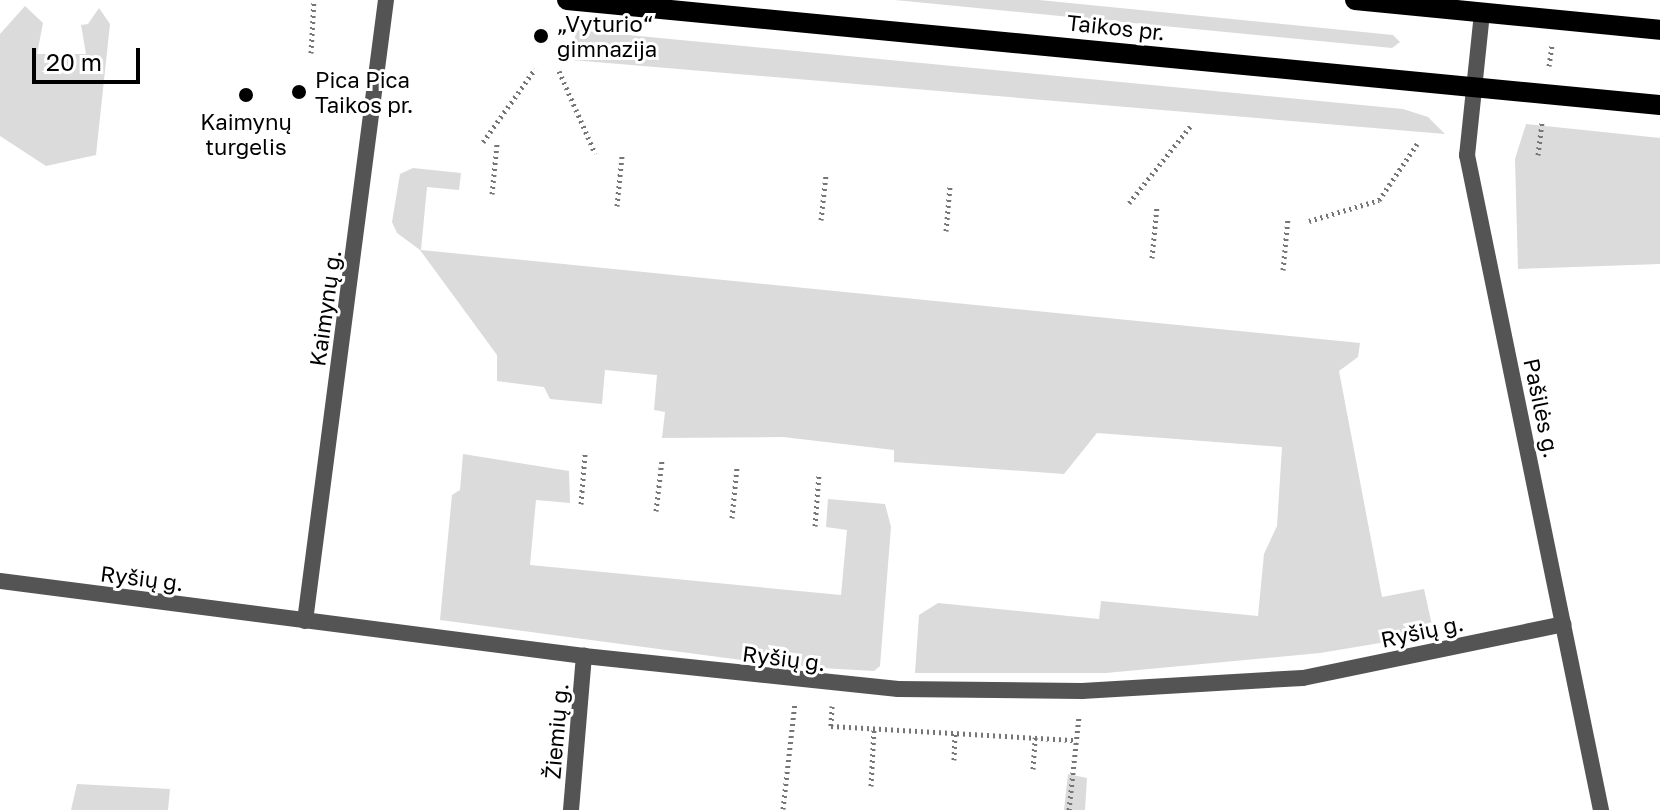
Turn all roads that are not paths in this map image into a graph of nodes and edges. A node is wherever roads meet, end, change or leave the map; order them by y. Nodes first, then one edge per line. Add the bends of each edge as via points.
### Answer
1 (386, 0) edge
2 (567, 0) edge
3 (1355, 0) edge
4 (1482, 13) junction
5 (1660, 30) edge
6 (1474, 87) junction
7 (1660, 105) edge
8 (0, 581) edge
9 (305, 621) junction
10 (1563, 624) junction
11 (584, 656) junction
12 (571, 810) edge
13 (1601, 810) edge

1 - 9 street, Kaimynų g.
2 - 6 main road, Taikos pr.
3 - 4 main road
4 - 5 main road
4 - 6 street, Pašilės g.
6 - 7 main road, Taikos pr.
6 - 10 street, Pašilės g. via 1467,155
8 - 9 street, Ryšių g.
9 - 11 street, Ryšių g.
10 - 11 street, Ryšių g. via 1303,678 1082,691 834,685
10 - 13 street, Pašilės g.
11 - 12 street, Žiemių g.

